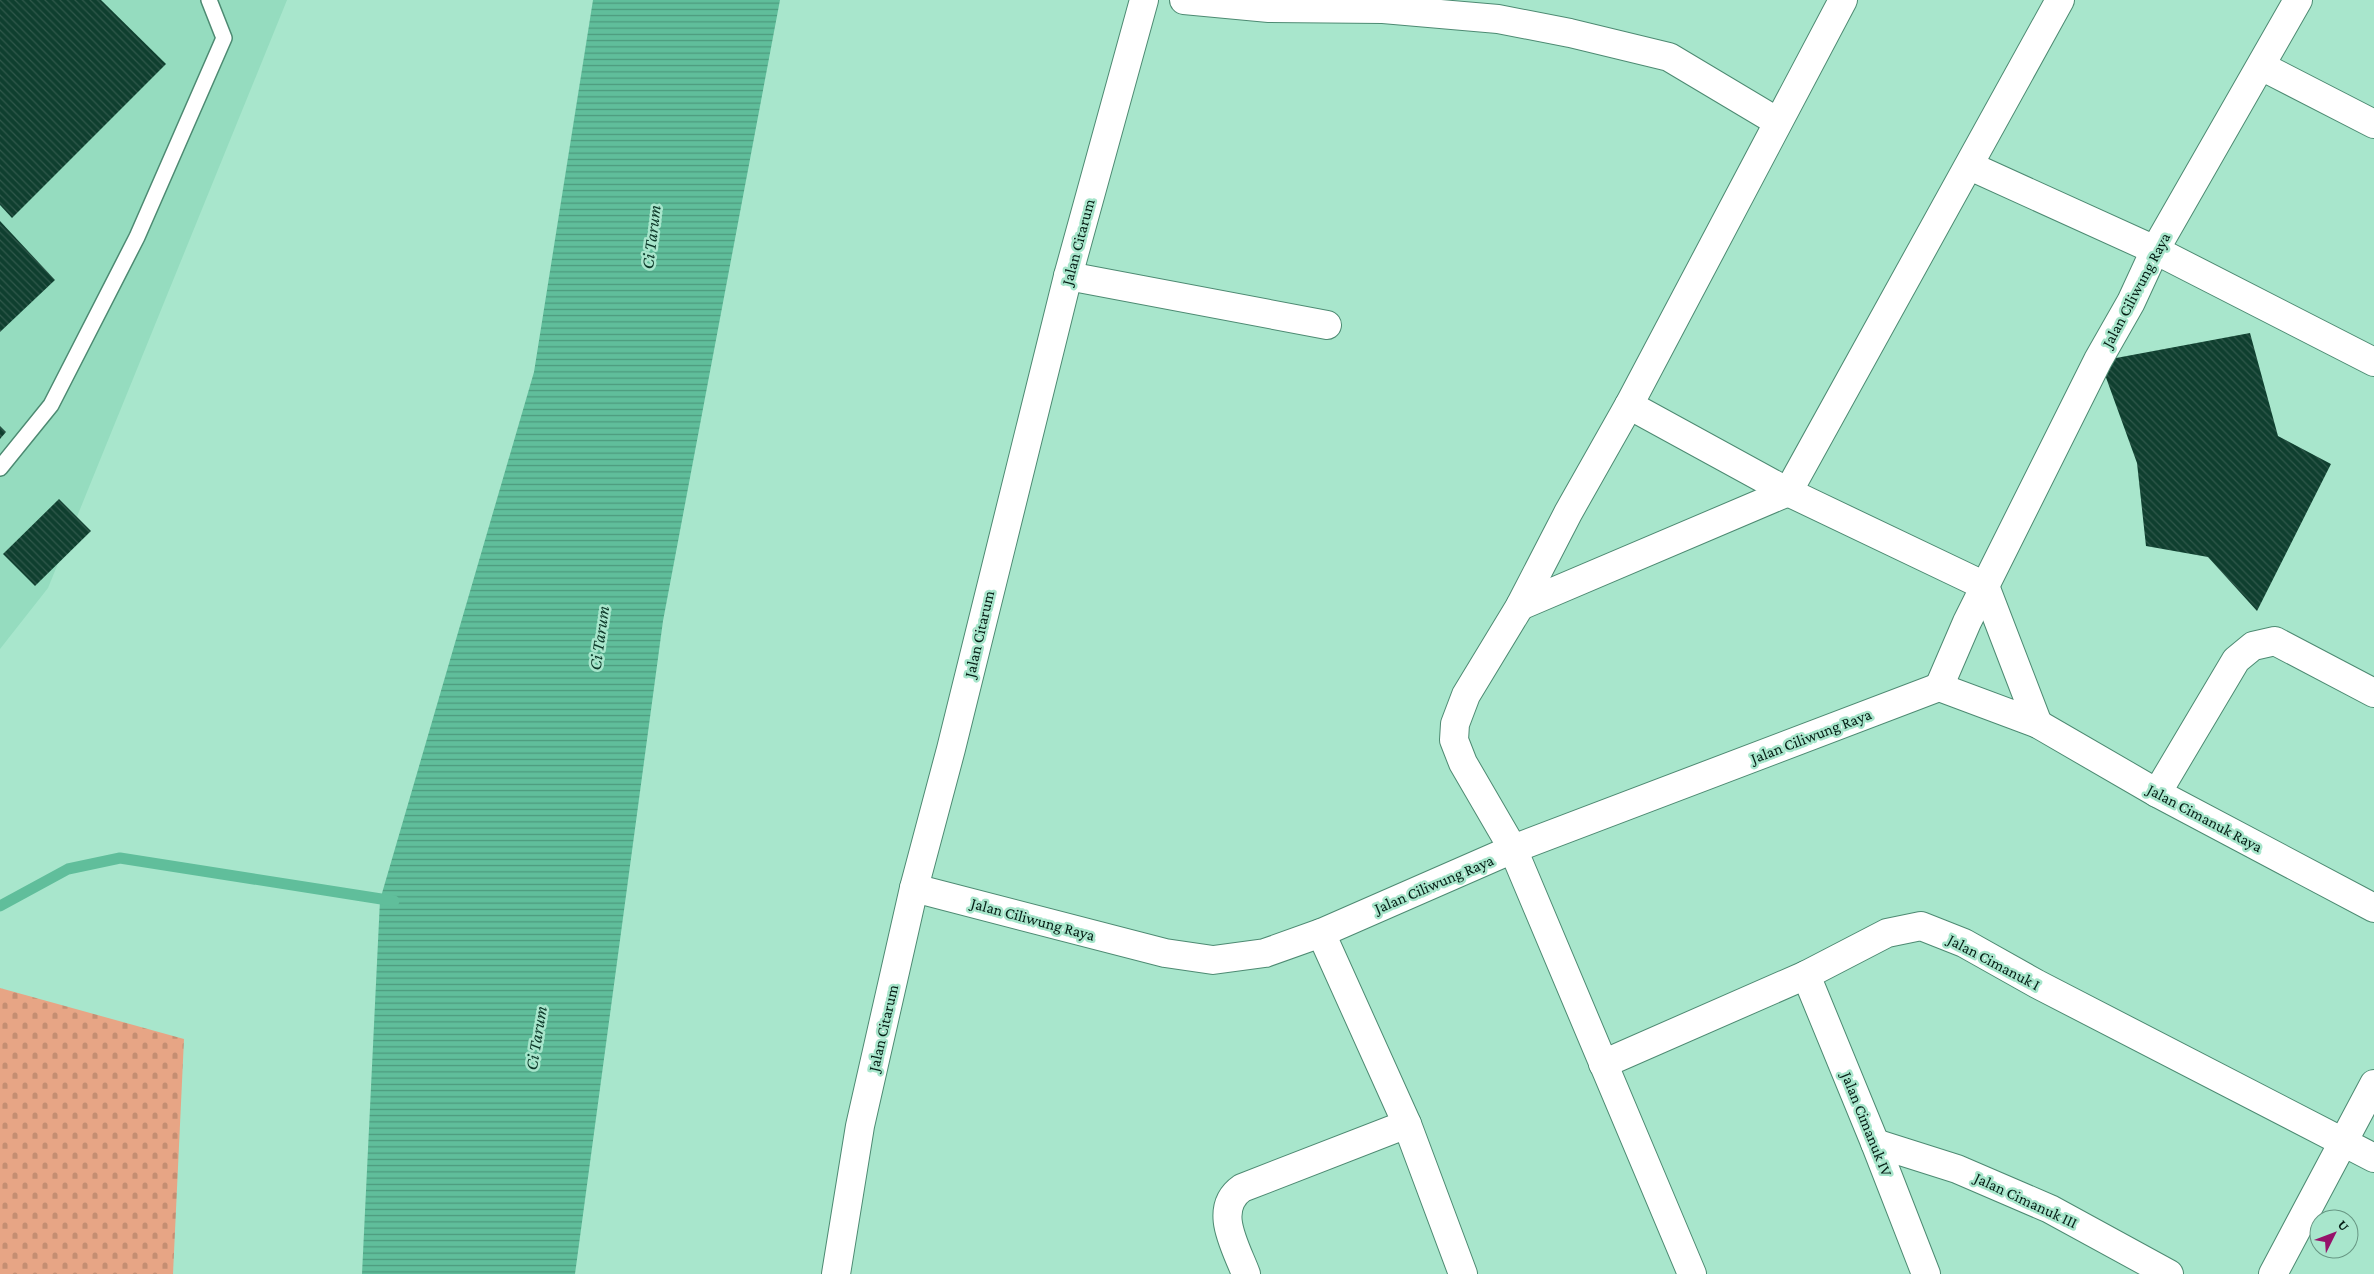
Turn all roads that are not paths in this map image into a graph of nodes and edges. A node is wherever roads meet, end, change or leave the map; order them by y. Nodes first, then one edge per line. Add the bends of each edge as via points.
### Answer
1 (209, 0) edge
2 (1144, 0) edge
3 (1184, 0) edge
4 (1843, 0) edge
5 (2060, 0) edge
6 (2298, 0) edge
7 (2261, 66) junction
8 (1778, 122) junction
9 (2374, 124) edge
10 (1970, 166) junction
11 (2155, 250) junction
12 (1068, 276) junction
13 (1327, 325) dead end
14 (2374, 362) edge
15 (1629, 405) junction
16 (0, 468) edge
17 (1788, 492) junction
18 (1985, 586) junction
19 (1520, 606) junction
20 (1940, 687) junction
21 (2374, 693) edge
22 (2038, 724) junction
23 (2157, 793) junction
24 (1513, 850) junction
25 (914, 888) junction
26 (2374, 908) edge
27 (1321, 933) junction
28 (1806, 975) junction
29 (1603, 1064) junction
30 (2374, 1084) edge
31 (1407, 1124) junction
32 (2343, 1142) junction
33 (1875, 1143) junction
34 (2374, 1158) edge
35 (836, 1274) edge
36 (1246, 1274) edge
37 (1463, 1274) edge
38 (1692, 1274) edge
39 (1926, 1274) edge
40 (2169, 1274) edge
41 (2273, 1274) edge

1 - 16 lane via 224,38 137,236 51,405
2 - 12 street, Jalan Citarum
3 - 8 street via 1269,8 1384,9 1478,17 1561,32 1669,57
4 - 8 street
5 - 10 street
6 - 7 street, Jalan Ciliwung Raya
7 - 9 street
7 - 11 street, Jalan Ciliwung Raya
8 - 15 street
10 - 11 street
10 - 17 street
11 - 14 street
11 - 18 street, Jalan Ciliwung Raya
12 - 13 street
12 - 25 street, Jalan Citarum
15 - 17 street
15 - 19 street
17 - 18 street
17 - 19 street
18 - 20 street, Jalan Ciliwung Raya
18 - 22 street
19 - 24 street via 1466,695 1455,724 1454,740
20 - 22 street
20 - 24 street, Jalan Ciliwung Raya
21 - 23 street via 2275,641 2253,646 2236,660
22 - 23 street, Jalan Cimanuk Raya
23 - 26 street, Jalan Cimanuk Raya
24 - 27 street, Jalan Ciliwung Raya
24 - 29 street
25 - 27 street, Jalan Ciliwung Raya via 1165,954 1213,960 1265,953
25 - 35 street, Jalan Citarum via 860,1126
27 - 31 street
28 - 29 street, Jalan Cimanuk I
28 - 32 street, Jalan Cimanuk I via 1887,933 1921,926 1964,944
28 - 33 street, Jalan Cimanuk IV
29 - 38 street
30 - 32 street
31 - 36 street via 1242,1188 1235,1194 1229,1201 1226,1219
31 - 37 street
32 - 34 street, Jalan Cimanuk I
32 - 41 street
33 - 39 street, Jalan Cimanuk IV
33 - 40 street, Jalan Cimanuk III via 1957,1169 2042,1206

